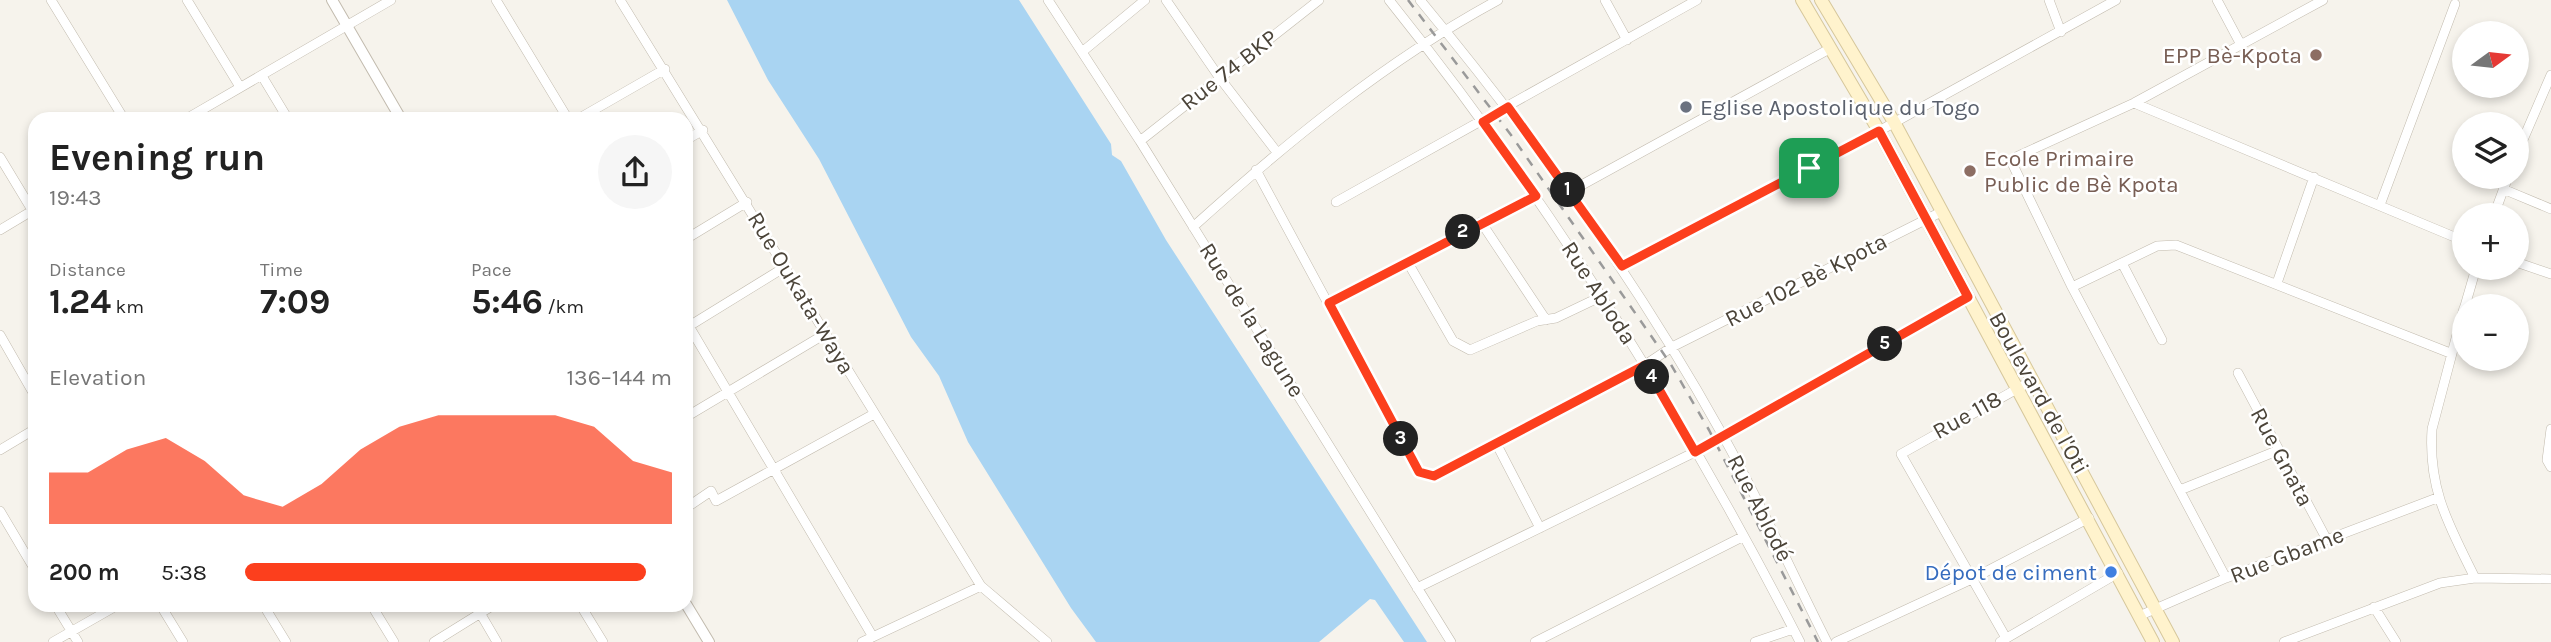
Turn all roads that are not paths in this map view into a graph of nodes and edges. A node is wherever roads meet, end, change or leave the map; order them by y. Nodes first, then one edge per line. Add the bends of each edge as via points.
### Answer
1 (51, 0) edge
2 (187, 0) edge
3 (332, 0) edge
4 (391, 0) edge
5 (496, 0) edge
6 (620, 0) edge
7 (1048, 0) edge
8 (1145, 0) edge
9 (1166, 0) edge
10 (1319, 0) edge
11 (1389, 0) edge
12 (1420, 0) edge
13 (1498, 0) edge
14 (1605, 0) edge
15 (1698, 0) edge
16 (1802, 0) edge
17 (1821, 0) edge
18 (2049, 0) edge
19 (2116, 0) edge
20 (2217, 0) edge
21 (2323, 0) edge
22 (2455, 4) dead end
23 (347, 25) junction
24 (1444, 29) junction
25 (2061, 32) junction
26 (1627, 40) junction
27 (1423, 42) junction
28 (2240, 43) junction
29 (1831, 48) junction
30 (1082, 52) junction
31 (665, 69) junction
32 (2551, 75) edge
33 (262, 76) junction
34 (1219, 77) junction
35 (240, 87) junction
36 (2134, 103) junction
37 (1508, 107) junction
38 (120, 112) edge
39 (198, 112) edge
40 (284, 112) edge
41 (397, 112) edge
42 (564, 112) edge
43 (590, 112) edge
44 (692, 112) edge
45 (693, 114) edge
46 (1483, 122) junction
47 (1894, 122) junction
48 (2529, 126) edge
49 (703, 130) junction
50 (1879, 131) junction
51 (693, 136) edge
52 (1140, 141) junction
53 (1276, 151) junction
54 (0, 157) edge
55 (1256, 170) junction
56 (2314, 177) junction
57 (2503, 189) joint
58 (1569, 192) junction
59 (1536, 196) junction
60 (28, 202) edge
61 (747, 202) junction
62 (1336, 202) dead end
63 (2498, 203) edge
64 (2380, 205) junction
65 (2551, 209) edge
66 (1941, 212) junction
67 (28, 215) edge
68 (1926, 219) junction
69 (1481, 222) junction
70 (1193, 227) junction
71 (0, 230) edge
72 (693, 235) edge
73 (2452, 236) edge
74 (1407, 261) junction
75 (2122, 263) junction
76 (1622, 266) junction
77 (2529, 266) edge
78 (785, 267) junction
79 (2551, 274) edge
80 (2277, 284) junction
81 (2072, 287) junction
82 (1600, 297) junction
83 (1968, 297) junction
84 (1329, 303) junction
85 (1546, 320) junction
86 (693, 321) edge
87 (825, 334) junction
88 (0, 335) edge
89 (693, 335) edge
90 (2162, 340) dead end
91 (1672, 347) junction
92 (2452, 347) edge
93 (2450, 354) junction
94 (1645, 365) junction
95 (2238, 373) dead end
96 (2033, 380) junction
97 (28, 384) edge
98 (2018, 387) junction
99 (729, 392) junction
100 (693, 413) edge
101 (874, 414) junction
102 (2551, 429) edge
103 (28, 433) edge
104 (1723, 436) junction
105 (1496, 443) junction
106 (0, 450) edge
107 (2279, 450) junction
108 (1695, 452) junction
109 (2551, 467) edge
110 (774, 468) junction
111 (2180, 490) junction
112 (2437, 498) junction
113 (693, 503) edge
114 (0, 511) edge
115 (2089, 518) junction
116 (1540, 528) junction
117 (1742, 537) junction
118 (2327, 540) junction
119 (28, 558) edge
120 (2118, 573) junction
121 (2226, 578) junction
122 (2475, 578) junction
123 (1972, 579) junction
124 (2551, 579) edge
125 (981, 586) junction
126 (1417, 588) junction
127 (2374, 607) junction
128 (2155, 610) junction
129 (60, 612) edge
130 (105, 612) edge
131 (165, 612) edge
132 (268, 612) edge
133 (376, 612) edge
134 (474, 612) edge
135 (480, 612) edge
136 (585, 612) edge
137 (691, 612) edge
138 (2140, 616) junction
139 (1793, 629) junction
140 (72, 631) junction
141 (873, 637) junction
142 (2003, 640) edge
143 (53, 642) edge
144 (78, 642) edge
145 (183, 642) edge
146 (286, 642) edge
147 (394, 642) edge
148 (434, 642) edge
149 (497, 642) edge
150 (603, 642) edge
151 (709, 642) edge
152 (862, 642) edge
153 (1048, 642) edge
154 (1451, 642) edge
155 (1535, 642) edge
156 (1755, 642) edge
157 (1800, 642) edge
158 (1827, 642) edge
159 (1836, 642) edge
160 (2153, 642) edge
161 (2173, 642) edge
162 (2284, 642) edge
163 (2396, 642) edge

1 - 38 street
2 - 35 street
3 - 23 street
4 - 23 street
5 - 42 street
6 - 31 street, Rue Oukata-Waya
7 - 30 street, Rue de la Lagune
8 - 30 street
9 - 34 street
10 - 34 street, Rue 74 BKP
11 - 27 street, Rue Abloda
12 - 24 street, Rue Ablodé
13 - 24 street
14 - 26 street
15 - 26 street
16 - 29 main road, Boulevard de l'Oti
17 - 47 main road, Boulevard de l'Oti
18 - 25 street
19 - 25 street
20 - 28 street
21 - 28 street
22 - 64 street
23 - 33 street
23 - 41 street
24 - 27 street
24 - 37 street, Rue Ablodé
25 - 47 street
26 - 37 street
27 - 46 street, Rue Abloda
27 - 53 street
28 - 36 street
29 - 50 main road, Boulevard de l'Oti
29 - 58 street
30 - 52 street, Rue de la Lagune
31 - 43 street
31 - 44 street, Rue Oukata-Waya
32 - 48 street
33 - 35 street
33 - 40 street
34 - 52 street, Rue 74 BKP
34 - 53 street
35 - 39 street
36 - 56 street
36 - 81 street via 2015,159 2013,165
37 - 46 street
37 - 58 street, Rue Ablodé
45 - 49 street, Rue Oukata-Waya
46 - 59 street, Rue Abloda
46 - 62 street
47 - 50 street
47 - 66 main road, Boulevard de l'Oti
49 - 51 street
49 - 61 street, Rue Oukata-Waya
50 - 68 main road, Boulevard de l'Oti
50 - 76 street
52 - 70 street, Rue de la Lagune
53 - 55 street
54 - 60 street
55 - 70 street
55 - 84 street, Rue 102 Bè Kpota
56 - 64 street
56 - 80 street
57 - 63 street
57 - 65 street
58 - 76 street, Rue Ablodé
59 - 69 street
59 - 82 street, Rue Abloda
61 - 72 street
61 - 78 street, Rue Oukata-Waya
64 - 73 street
66 - 68 street, Rue 102 Bè Kpota
66 - 96 main road, Boulevard de l'Oti
67 - 71 street
68 - 83 main road, Boulevard de l'Oti
68 - 91 street, Rue 102 Bè Kpota
69 - 74 street
69 - 85 street
70 - 126 street, Rue de la Lagune
74 - 84 street
74 - 85 street via 1460,347 1478,349
75 - 80 street via 2157,246 2176,245
75 - 81 street
75 - 90 street
76 - 91 street, Rue Ablodé
77 - 79 street
78 - 86 street
78 - 87 street, Rue Oukata-Waya
80 - 93 street
81 - 111 street
82 - 85 street
82 - 94 street, Rue Abloda
83 - 98 main road, Boulevard de l'Oti
83 - 104 street
84 - 105 street, Rue 102 Bè Kpota via 1419,472 1434,476
87 - 99 street
87 - 101 street, Rue Oukata-Waya
88 - 97 street
89 - 99 street
91 - 94 street, Rue 102 Bè Kpota
91 - 104 street, Rue Ablodé
92 - 93 street
93 - 112 street via 2432,429
94 - 105 street, Rue 102 Bè Kpota
94 - 108 street, Rue Abloda
95 - 107 street, Rue Gnata
96 - 98 street, Rue 118
96 - 128 main road, Boulevard de l'Oti
98 - 115 main road, Boulevard de l'Oti
98 - 123 street, Rue 118 via 1901,454
99 - 100 street
99 - 110 street
101 - 110 street
101 - 125 street, Rue Oukata-Waya
102 - 109 street via 2547,460
103 - 106 street
104 - 108 street
104 - 158 street, Rue Ablodé
105 - 116 street
107 - 111 street
107 - 118 street, Rue Gnata
108 - 116 street
108 - 117 street, Rue Abloda
110 - 113 street via 716,501 711,491
110 - 141 street
111 - 121 street
112 - 118 street, Rue Gbame
112 - 122 street
114 - 119 street
115 - 120 main road, Boulevard de l'Oti
115 - 123 street
116 - 126 street
117 - 139 street, Rue Abloda
117 - 155 street
118 - 121 street, Rue Gbame
120 - 138 main road, Boulevard de l'Oti
120 - 142 street
121 - 128 street, Rue Gbame
122 - 124 street
122 - 127 street via 2440,583
123 - 142 street
123 - 159 street
125 - 141 street
125 - 153 street, Rue Oukata-Waya
126 - 154 street, Rue de la Lagune
127 - 162 street
127 - 163 street
128 - 138 street, Rue Gbame
128 - 161 main road, Boulevard de l'Oti
129 - 140 street
130 - 140 street
131 - 145 street
132 - 146 street
133 - 147 street
134 - 148 street
135 - 149 street
136 - 150 street
137 - 151 street
138 - 160 main road, Boulevard de l'Oti
139 - 156 street
139 - 157 street, Rue Abloda
140 - 143 street
140 - 144 street
141 - 152 street

